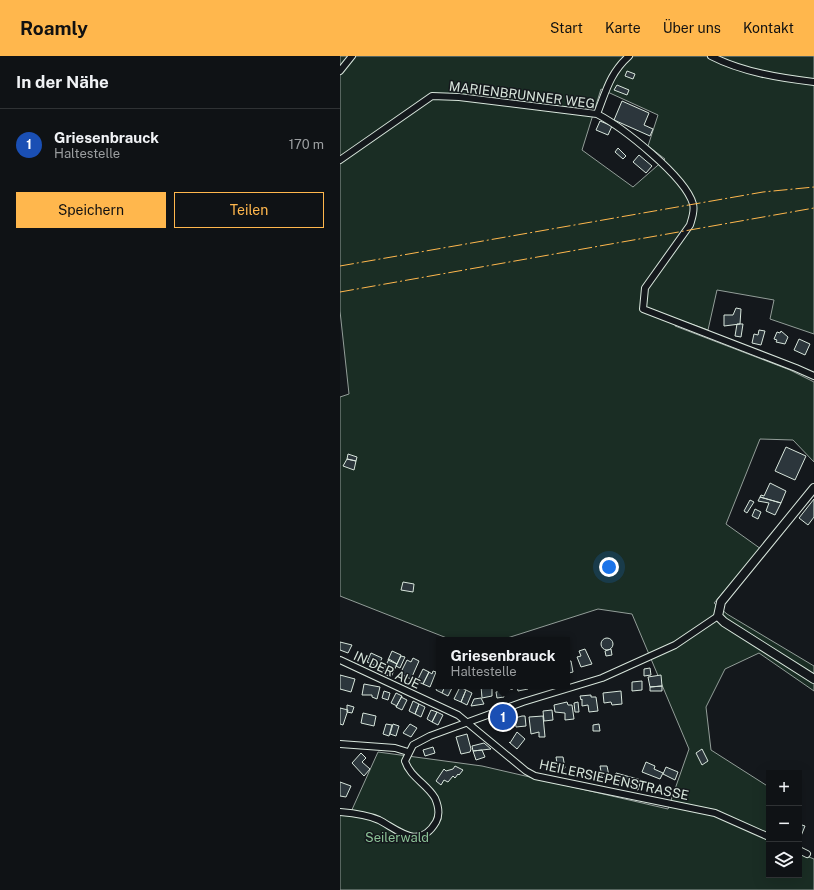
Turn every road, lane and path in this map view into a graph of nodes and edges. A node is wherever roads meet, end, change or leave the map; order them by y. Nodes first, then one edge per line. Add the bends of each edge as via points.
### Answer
1 (352, 56) edge
2 (629, 56) edge
3 (711, 56) edge
4 (340, 72) edge
5 (814, 82) edge
6 (597, 114) junction
7 (340, 160) edge
8 (814, 376) edge
9 (814, 488) edge
10 (718, 616) junction
11 (340, 660) edge
12 (814, 679) edge
13 (570, 688) edge
14 (568, 689) edge
15 (466, 722) junction
16 (340, 744) edge
17 (408, 752) junction
18 (340, 812) edge
19 (766, 836) edge
20 (802, 852) edge
21 (807, 854) dead end

1 - 4 street
2 - 6 street via 617,66 609,80
3 - 5 street via 785,78
6 - 7 street, MARIENBRUNNER WEG via 459,96 432,96
6 - 8 street, MARIENBRUNNER WEG via 611,121 662,162 693,204 694,214 690,225 645,288 644,309
9 - 10 street via 721,602
10 - 12 street
10 - 13 street via 674,645 602,678
11 - 15 street, IN DER AUE via 458,715
14 - 15 street
15 - 17 street via 430,736 413,745
15 - 19 street, HEILERSIEPENSTRASSE via 535,776 715,813
16 - 17 street via 395,748
17 - 18 street via 405,761 408,769 434,798 438,811 437,819 427,832 421,835 398,833 378,820
20 - 21 street

